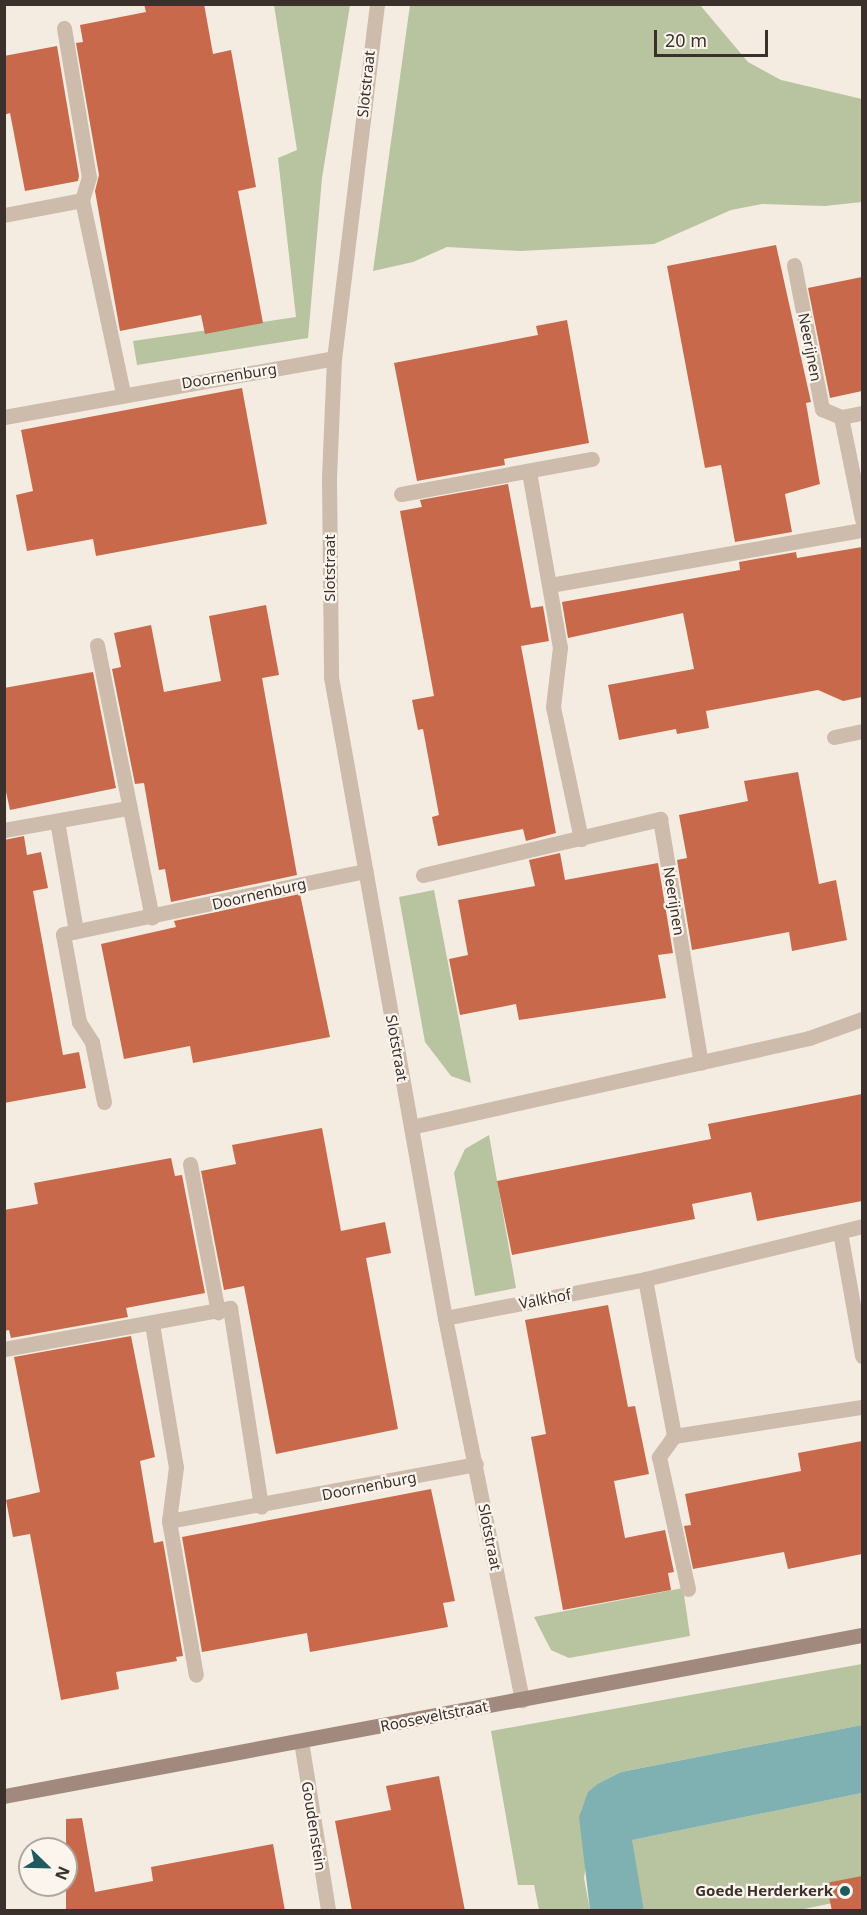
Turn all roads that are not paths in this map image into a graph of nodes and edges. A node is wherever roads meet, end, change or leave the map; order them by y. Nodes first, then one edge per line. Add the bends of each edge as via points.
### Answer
1 (377, 4) edge
2 (64, 28) dead end
3 (82, 200) junction
4 (4, 215) edge
5 (794, 265) dead end
6 (334, 358) junction
7 (123, 393) junction
8 (862, 413) edge
9 (4, 417) edge
10 (841, 417) junction
11 (592, 459) dead end
12 (529, 472) junction
13 (401, 494) dead end
14 (862, 519) edge
15 (862, 530) edge
16 (550, 585) junction
17 (98, 645) dead end
18 (862, 731) edge
19 (834, 737) dead end
20 (128, 808) junction
21 (57, 821) junction
22 (4, 830) edge
23 (581, 838) junction
24 (365, 871) junction
25 (423, 875) dead end
26 (152, 918) junction
27 (76, 931) junction
28 (862, 1019) edge
29 (701, 1063) junction
30 (104, 1102) dead end
31 (411, 1126) junction
32 (190, 1164) dead end
33 (862, 1226) edge
34 (840, 1232) junction
35 (645, 1279) junction
36 (218, 1312) junction
37 (445, 1318) junction
38 (152, 1324) junction
39 (4, 1349) edge
40 (862, 1356) edge
41 (862, 1407) edge
42 (674, 1436) junction
43 (476, 1464) junction
44 (261, 1507) junction
45 (169, 1521) junction
46 (688, 1589) dead end
47 (862, 1635) edge
48 (196, 1675) dead end
49 (522, 1700) junction
50 (301, 1741) junction
51 (4, 1796) edge
52 (328, 1911) edge

1 - 6 street, Slotstraat
2 - 3 street via 89,177
3 - 4 street
3 - 7 street
5 - 10 street, Neerijnen via 822,409
6 - 7 street, Doornenburg
6 - 24 street, Slotstraat via 329,478 331,677
7 - 9 street, Doornenburg
8 - 10 street
10 - 14 street
11 - 12 street
12 - 13 street
12 - 16 street
15 - 16 street
16 - 23 street via 560,647 553,707
17 - 20 street
18 - 19 street
20 - 21 street
20 - 26 street
21 - 22 street
21 - 27 street
23 - 25 street, Neerijnen
23 - 29 street, Neerijnen via 660,819
24 - 26 street, Doornenburg
24 - 31 street, Slotstraat
26 - 27 street, Doornenburg
27 - 30 street via 63,934 79,1022 92,1042
28 - 29 street via 809,1038
29 - 31 street
31 - 37 street, Slotstraat
32 - 36 street
33 - 34 street, Valkhof
34 - 35 street, Valkhof
34 - 40 street
35 - 37 street, Valkhof
35 - 42 street
36 - 38 street
36 - 44 street via 230,1308
37 - 43 street, Slotstraat
38 - 39 street
38 - 45 street via 176,1467
41 - 42 street
42 - 46 street via 659,1457
43 - 44 street, Doornenburg
43 - 49 street, Slotstraat
44 - 45 street, Doornenburg
45 - 48 street
47 - 49 street, Rooseveltstraat
49 - 50 street, Rooseveltstraat
50 - 51 street, Rooseveltstraat
50 - 52 street, Goudenstein

